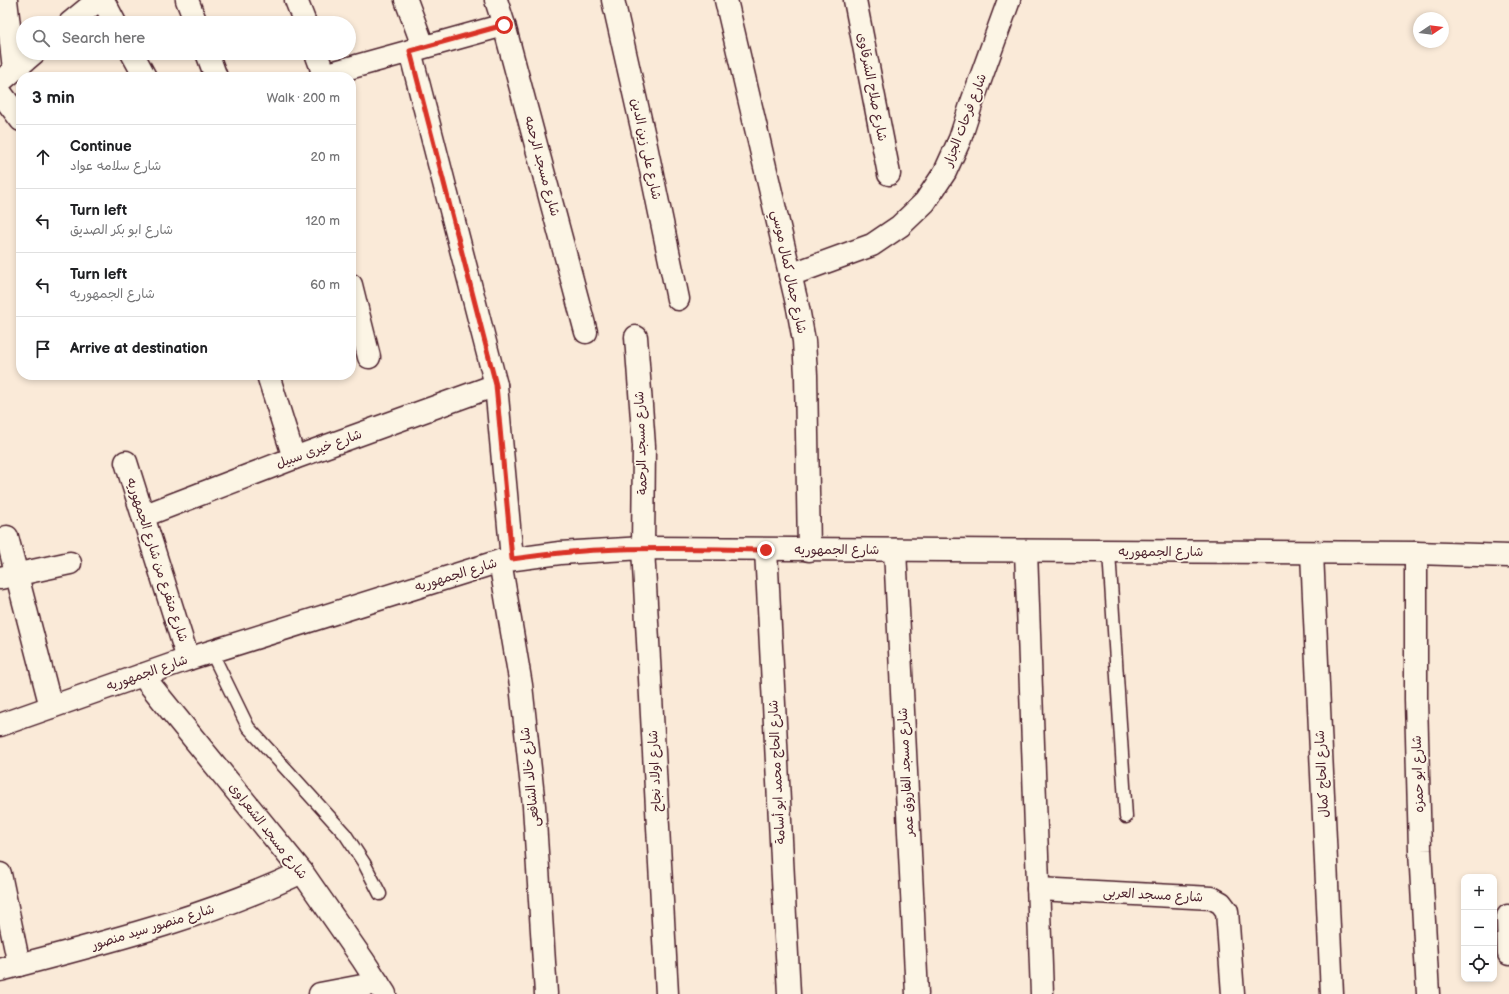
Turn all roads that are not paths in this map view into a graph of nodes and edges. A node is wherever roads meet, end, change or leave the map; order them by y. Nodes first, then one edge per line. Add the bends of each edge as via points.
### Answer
1 (6, 0) edge
2 (98, 0) edge
3 (103, 0) edge
4 (187, 0) edge
5 (296, 0) edge
6 (406, 0) edge
7 (496, 0) edge
8 (613, 0) edge
9 (726, 0) edge
10 (856, 0) edge
11 (1009, 0) edge
12 (79, 16) edge
13 (111, 16) edge
14 (193, 16) edge
15 (302, 16) edge
16 (504, 25) junction
17 (416, 49) junction
18 (26, 60) edge
19 (136, 60) edge
20 (210, 60) edge
21 (318, 60) edge
22 (142, 72) edge
23 (214, 72) edge
24 (321, 72) edge
25 (336, 72) edge
26 (7, 76) edge
27 (0, 92) edge
28 (16, 113) edge
29 (889, 174) dead end
30 (790, 275) junction
31 (678, 299) dead end
32 (356, 304) edge
33 (586, 332) dead end
34 (636, 337) dead end
35 (369, 357) dead end
36 (270, 380) edge
37 (496, 385) junction
38 (294, 458) junction
39 (126, 462) dead end
40 (143, 516) junction
41 (7, 537) dead end
42 (643, 548) junction
43 (766, 550) junction
44 (809, 550) junction
45 (895, 550) junction
46 (1026, 551) junction
47 (1109, 552) junction
48 (1312, 553) junction
49 (1416, 553) junction
50 (1509, 556) edge
51 (506, 560) junction
52 (70, 563) dead end
53 (8, 576) edge
54 (211, 651) junction
55 (188, 659) junction
56 (142, 675) junction
57 (51, 707) junction
58 (0, 725) edge
59 (1126, 818) dead end
60 (302, 872) junction
61 (0, 874) edge
62 (1038, 889) junction
63 (380, 894) dead end
64 (1508, 916) dead end
65 (1509, 954) edge
66 (10, 967) edge
67 (382, 989) edge
68 (320, 994) edge
69 (546, 994) edge
70 (667, 994) edge
71 (789, 994) edge
72 (917, 994) edge
73 (1042, 994) edge
74 (1233, 994) edge
75 (1332, 994) edge
76 (1428, 994) edge

1 - 26 street
2 - 12 street
3 - 13 street
4 - 14 street
5 - 15 street
6 - 17 street, شارع خالد الشافعى
7 - 16 street, شارع مسجد الرحمه
8 - 31 street, شارع على زين الدين
9 - 30 street, شارع جمال كمال موسي
10 - 29 street, شارع صلاح الشرقاوى
11 - 30 street, شارع فرحات الجزار via 960,139 945,172 925,202 900,226 872,246
16 - 17 street
16 - 33 street, شارع مسجد الرحمه
17 - 25 street
17 - 37 street, شارع خالد الشافعى
18 - 26 street
19 - 22 street
20 - 23 street
21 - 24 street
27 - 28 street
30 - 44 street, شارع جمال كمال موسي via 804,341
32 - 35 street
34 - 42 street, شارع مسجد الرحمة via 644,446
36 - 38 street
37 - 38 street, شارع خيرى سبيل
37 - 51 street, شارع خالد الشافعى
38 - 40 street, شارع خيرى سبيل
39 - 40 street, شارع متفرع من شارع الجمهوريه
40 - 55 street, شارع متفرع من شارع الجمهوريه
41 - 53 street
42 - 43 street, شارع الجمهوريه
42 - 51 street, شارع الجمهوريه via 560,553
42 - 70 street, شارع اولاد نجاح
43 - 44 street, شارع الجمهوريه
43 - 71 street, شارع الحاج محمد ابو أسامة
44 - 45 street, شارع الجمهوريه
45 - 46 street, شارع الجمهوريه
45 - 72 street, شارع مسجد الفاروق عمر
46 - 47 street, شارع الجمهوريه
46 - 62 street
47 - 48 street, شارع الجمهوريه
47 - 59 lane
48 - 49 street, شارع الجمهوريه
48 - 75 street, شارع الحاج كمال
49 - 50 street, شارع الجمهوريه
49 - 76 street, شارع ابو حمزه via 1416,708
51 - 54 street, شارع الجمهوريه
51 - 69 street, شارع خالد الشافعى via 534,806
52 - 53 street
53 - 57 street
54 - 55 street, شارع الجمهوريه
54 - 63 lane via 248,726 346,834
55 - 56 street, شارع الجمهوريه
56 - 57 street, شارع الجمهوريه
56 - 60 street, شارع مسجد الشعراوى
57 - 58 street, شارع الجمهوريه
60 - 66 street, شارع منصور سيد منصور via 214,909 142,932
60 - 67 street, شارع مسجد الشعراوى
61 - 66 street
62 - 73 street
62 - 74 street, شارع مسجد العربى via 1212,898 1221,903 1227,911
64 - 65 street
67 - 68 street

